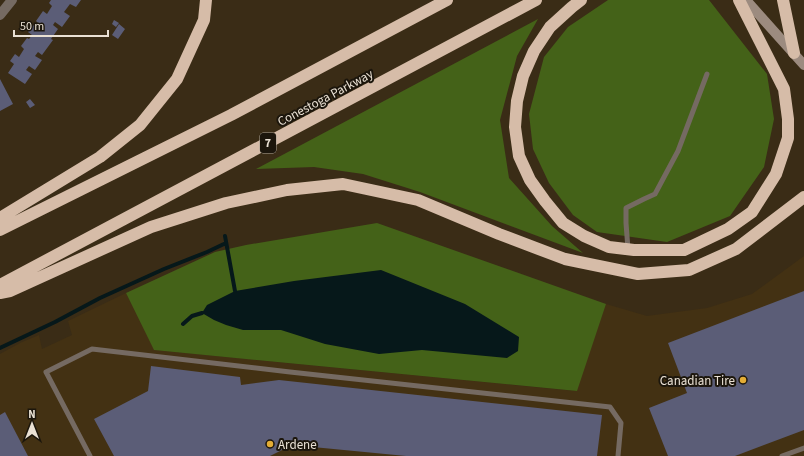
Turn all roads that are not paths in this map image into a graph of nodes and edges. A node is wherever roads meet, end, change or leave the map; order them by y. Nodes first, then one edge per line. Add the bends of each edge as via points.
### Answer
1 (12, 0) edge
2 (206, 0) edge
3 (447, 0) edge
4 (536, 0) edge
5 (581, 0) edge
6 (739, 0) edge
7 (746, 0) edge
8 (783, 0) edge
9 (0, 15) edge
10 (794, 53) junction
11 (804, 65) edge
12 (707, 74) dead end
13 (804, 197) edge
14 (0, 218) edge
15 (0, 230) edge
16 (628, 250) junction
17 (0, 286) edge
18 (0, 293) edge
19 (804, 448) edge
20 (90, 456) edge
21 (618, 456) edge
22 (782, 456) edge

1 - 9 street
2 - 14 highway via 204,20 177,79 140,126 100,157
3 - 15 highway via 231,115
4 - 17 highway, Conestoga Parkway / 7
5 - 16 highway via 550,27 534,51 523,76 515,126 519,156 530,180 563,222 584,236 609,247
6 - 16 highway via 784,89 788,138 776,174 752,212 728,229 684,250
7 - 10 main road
8 - 10 highway
10 - 11 main road
12 - 16 lane via 678,151 655,194 626,208
13 - 18 highway via 736,249 689,270 638,274 565,259 418,200 343,184 287,190 226,203 150,227 10,291
19 - 22 lane
20 - 21 lane via 46,372 92,349 610,406 621,423

